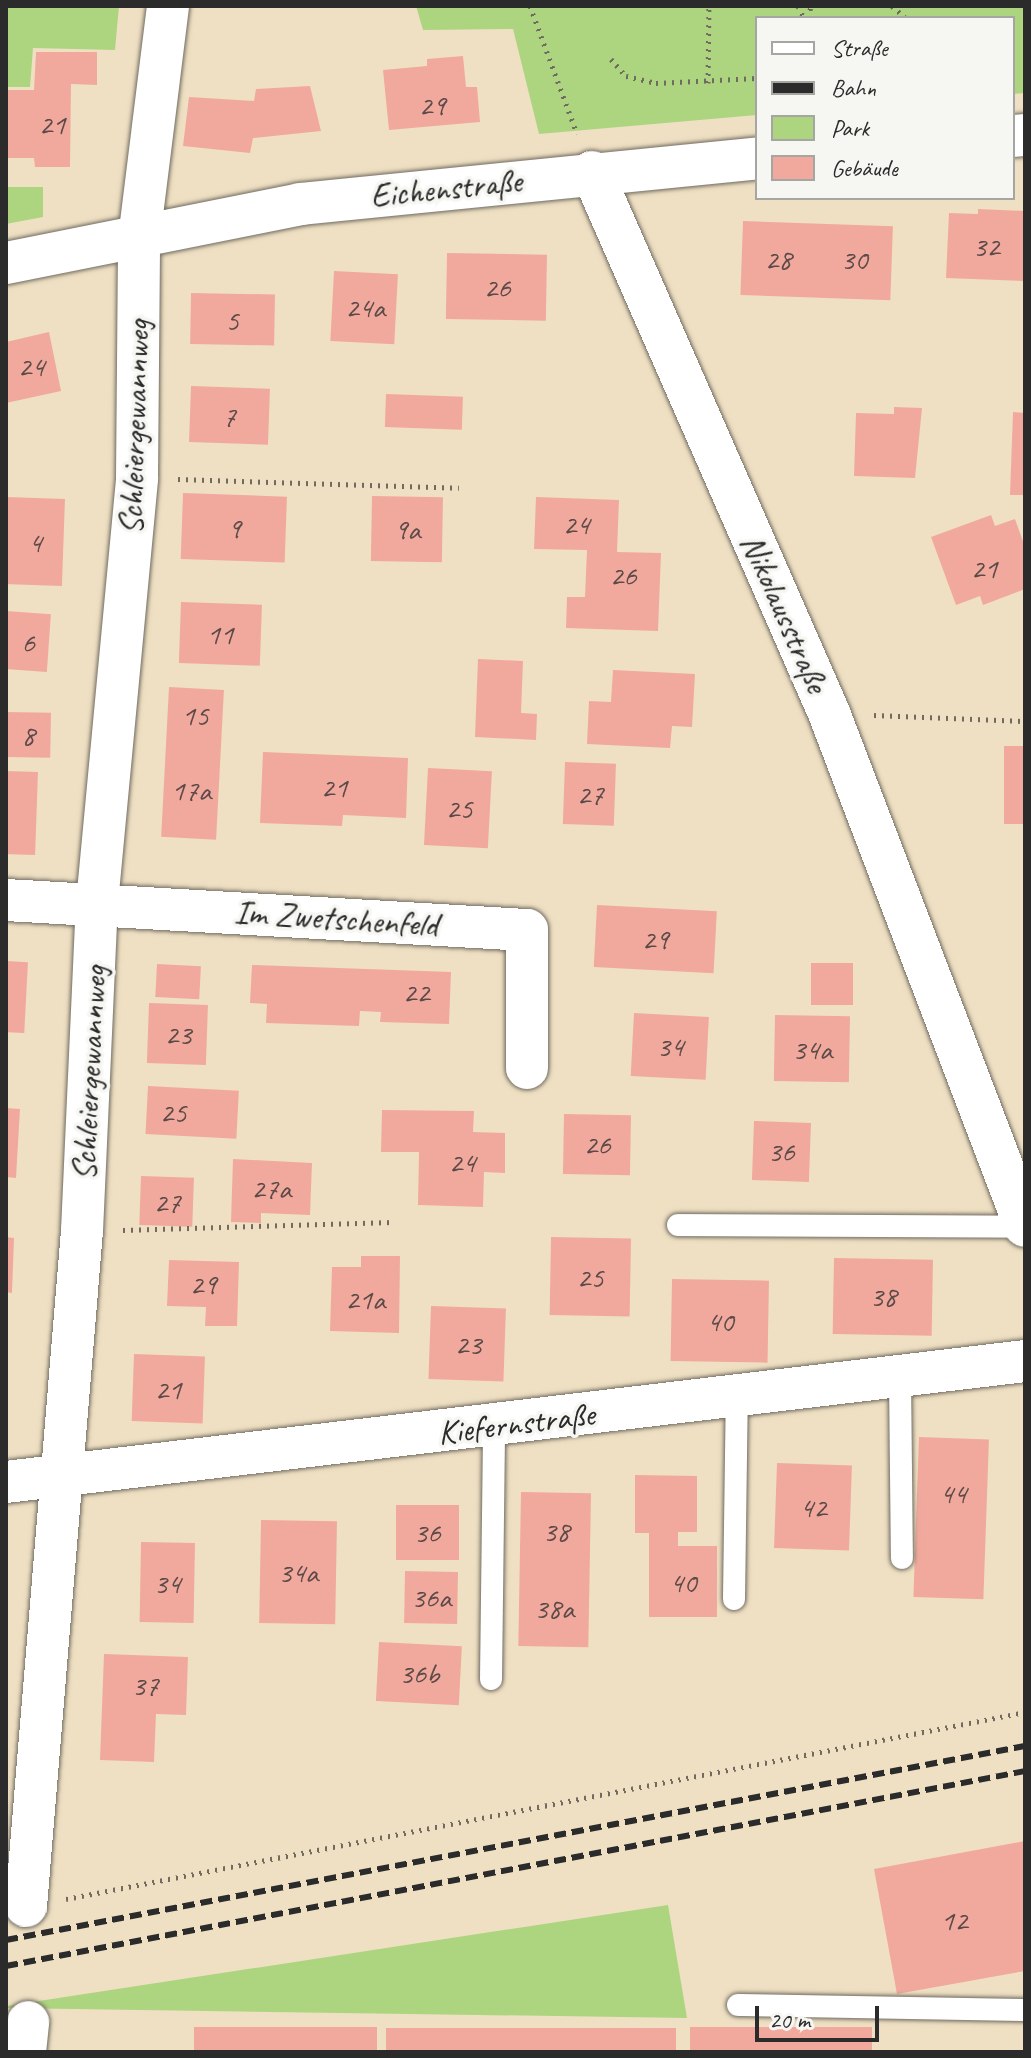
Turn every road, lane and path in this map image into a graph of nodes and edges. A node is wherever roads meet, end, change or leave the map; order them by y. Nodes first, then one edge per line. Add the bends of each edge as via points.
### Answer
1 (168, 6) edge
2 (530, 6) edge
3 (709, 6) edge
4 (611, 59) dead end
5 (755, 78) edge
6 (708, 83) junction
7 (755, 158) edge
8 (592, 172) junction
9 (139, 239) junction
10 (6, 263) edge
11 (137, 478) junction
12 (459, 488) dead end
13 (829, 713) junction
14 (1025, 721) edge
15 (6, 900) edge
16 (97, 903) junction
17 (527, 1068) dead end
18 (394, 1222) dead end
19 (678, 1225) dead end
20 (1025, 1226) edge
21 (82, 1231) junction
22 (1025, 1361) edge
23 (900, 1376) junction
24 (737, 1396) junction
25 (494, 1425) junction
26 (61, 1474) junction
27 (6, 1482) edge
28 (902, 1558) dead end
29 (734, 1599) dead end
30 (491, 1679) dead end
31 (1025, 1712) edge
32 (19, 1830) edge
33 (26, 1906) joint
34 (738, 2005) dead end
35 (1025, 2010) edge

1 - 9 street
2 - 8 path
3 - 6 path
4 - 6 path via 626,76 656,83
5 - 6 path
7 - 8 street, Eichenstraße
8 - 9 street, Eichenstraße via 300,204
8 - 13 street, Nikolausstraße
9 - 10 street, Eichenstraße
9 - 11 street, Schleiergewannweg
11 - 12 path
11 - 16 street, Schleiergewannweg
13 - 14 path
13 - 20 street, Nikolausstraße
15 - 16 street, Im Zwetschenfeld
16 - 17 street, Im Zwetschenfeld via 527,930
16 - 21 street, Schleiergewannweg
18 - 21 path
19 - 20 lane
21 - 26 street, Schleiergewannweg
22 - 23 street, Kiefernstraße
23 - 24 street, Kiefernstraße
23 - 28 lane
24 - 25 street, Kiefernstraße
24 - 29 lane
25 - 26 street, Kiefernstraße
25 - 30 lane
26 - 27 street, Kiefernstraße
26 - 32 street, Schleiergewannweg
31 - 33 path
32 - 33 street, Schleiergewannweg
34 - 35 lane

